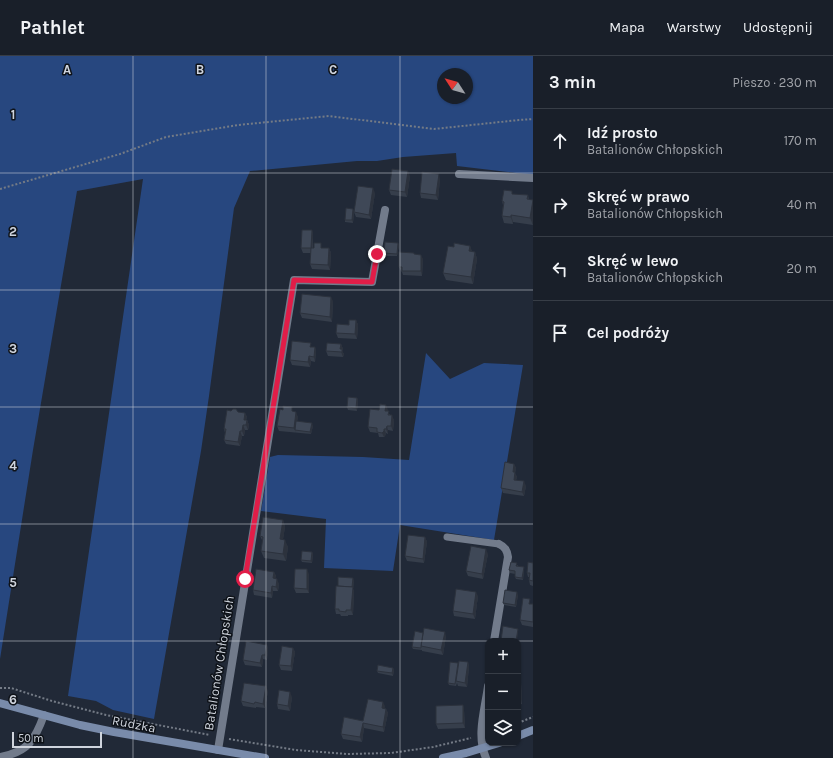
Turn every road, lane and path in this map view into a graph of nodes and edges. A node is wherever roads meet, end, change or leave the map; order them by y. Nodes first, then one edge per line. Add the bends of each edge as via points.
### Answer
1 (533, 119) edge
2 (459, 174) dead end
3 (533, 178) edge
4 (0, 189) edge
5 (385, 210) dead end
6 (447, 537) dead end
7 (499, 544) joint
8 (494, 638) edge
9 (0, 688) edge
10 (0, 702) edge
11 (485, 704) edge
12 (44, 715) junction
13 (533, 717) edge
14 (521, 722) edge
15 (533, 730) edge
16 (521, 735) edge
17 (482, 736) junction
18 (220, 737) junction
19 (489, 746) edge
20 (483, 748) junction
21 (218, 750) junction
22 (0, 757) edge
23 (265, 758) edge
24 (443, 758) edge
25 (486, 758) edge

1 - 4 path via 434,130 329,116 238,125 166,137 120,154
2 - 3 street
5 - 18 street, Batalionów Chłopskich via 372,282 294,280
6 - 7 lane
7 - 8 street via 506,550 508,557
9 - 18 path via 11,688 106,715
10 - 12 main road, Rudzka
11 - 17 street
12 - 21 main road, Rudzka via 108,731
12 - 22 street via 29,744 14,754
13 - 14 path
15 - 16 main road
17 - 18 path via 405,752 347,754 296,750
17 - 20 street
18 - 21 street, Batalionów Chłopskich
19 - 20 main road
20 - 24 main road
20 - 25 street
21 - 23 main road, Rudzka

